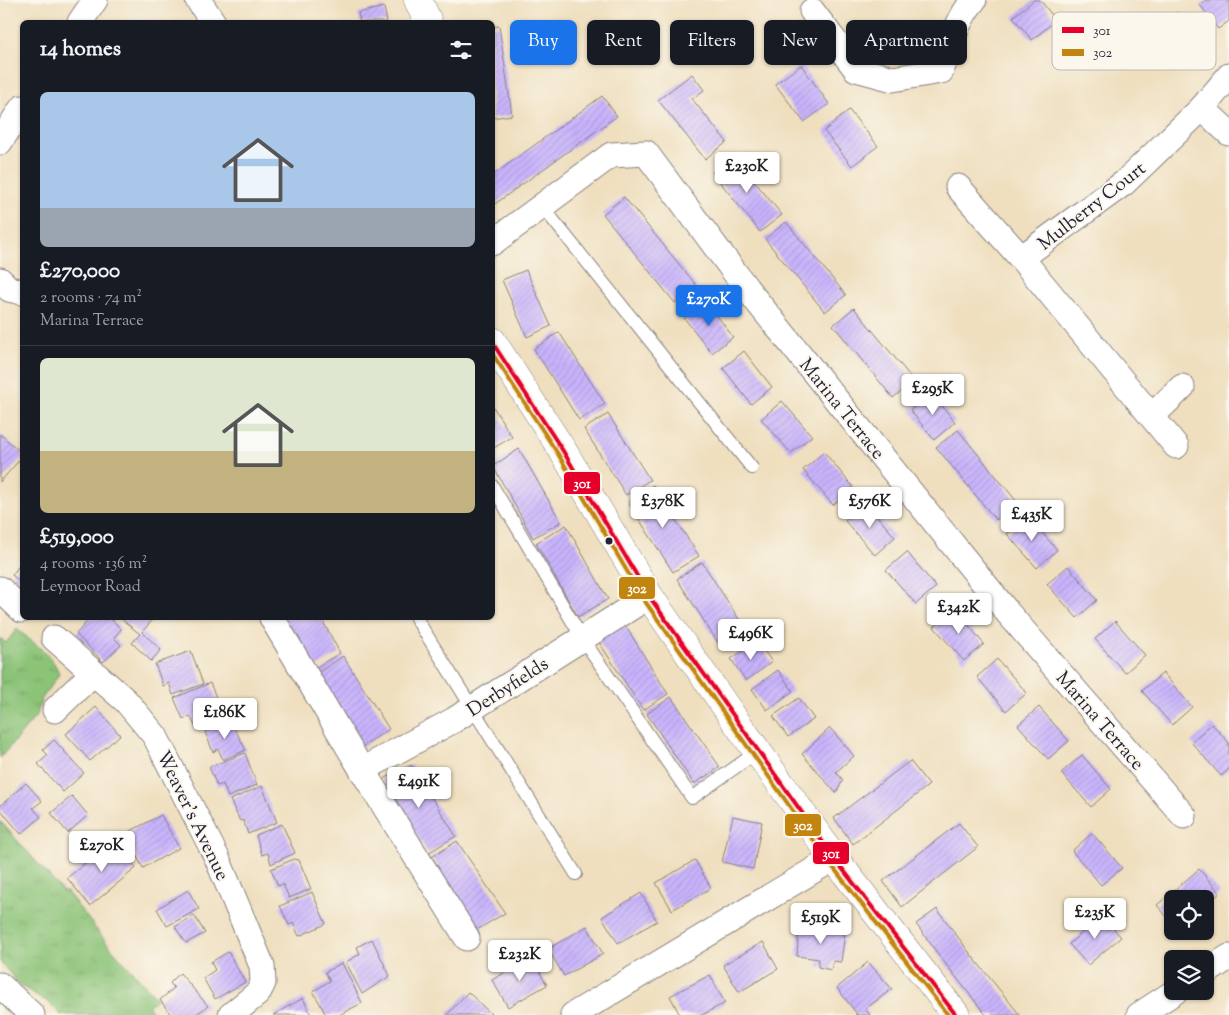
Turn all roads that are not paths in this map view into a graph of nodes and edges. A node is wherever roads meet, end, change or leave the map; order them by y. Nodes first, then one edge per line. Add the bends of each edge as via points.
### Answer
1 (95, 0) edge
2 (198, 0) edge
3 (418, 0) edge
4 (974, 0) edge
5 (812, 12) dead end
6 (81, 20) edge
7 (212, 20) edge
8 (427, 20) edge
9 (1229, 76) edge
10 (1202, 108) junction
11 (20, 111) edge
12 (1229, 133) edge
13 (0, 142) edge
14 (958, 187) dead end
15 (542, 206) junction
16 (495, 241) edge
17 (1021, 258) junction
18 (0, 280) edge
19 (20, 292) edge
20 (495, 346) edge
21 (1182, 387) dead end
22 (1153, 415) junction
23 (1176, 446) dead end
24 (752, 468) dead end
25 (495, 490) edge
26 (0, 589) edge
27 (649, 596) junction
28 (20, 606) edge
29 (273, 620) edge
30 (417, 620) edge
31 (54, 638) dead end
32 (582, 638) junction
33 (93, 673) junction
34 (473, 708) junction
35 (55, 710) dead end
36 (757, 752) junction
37 (362, 770) junction
38 (1184, 816) dead end
39 (834, 858) junction
40 (576, 874) dead end
41 (467, 938) dead end
42 (1229, 957) edge
43 (1214, 967) edge
44 (0, 985) edge
45 (1164, 999) edge
46 (32, 1015) edge
47 (231, 1015) edge
48 (573, 1015) edge
49 (956, 1015) edge
50 (1140, 1015) edge

1 - 6 street
2 - 7 street
3 - 8 street
4 - 5 street via 952,39 941,71 893,79 856,70
9 - 10 street, Mulberry Court
10 - 12 street
10 - 17 street, Mulberry Court via 1124,183
11 - 13 street
14 - 17 street, Mulberry Court
15 - 16 street
15 - 24 lane
15 - 38 street, Marina Terrace via 611,155 646,153 747,289 1008,613
17 - 22 street, Mulberry Court
18 - 19 street via 9,289
20 - 27 street via 563,451
21 - 22 street
22 - 23 street, Mulberry Court
25 - 32 lane
26 - 28 street
27 - 32 street, Derbyfields
27 - 36 street
29 - 37 street
30 - 34 lane
31 - 33 street, Weaver's Avenue
32 - 34 street, Derbyfields
32 - 36 lane via 692,798
33 - 35 street
33 - 47 street, Weaver's Avenue via 126,701 155,736 217,858 262,966 263,983 258,993
34 - 37 street, Derbyfields
34 - 40 lane
36 - 39 street
37 - 41 street
39 - 48 street
39 - 49 street
42 - 43 street
44 - 46 street
45 - 50 street

